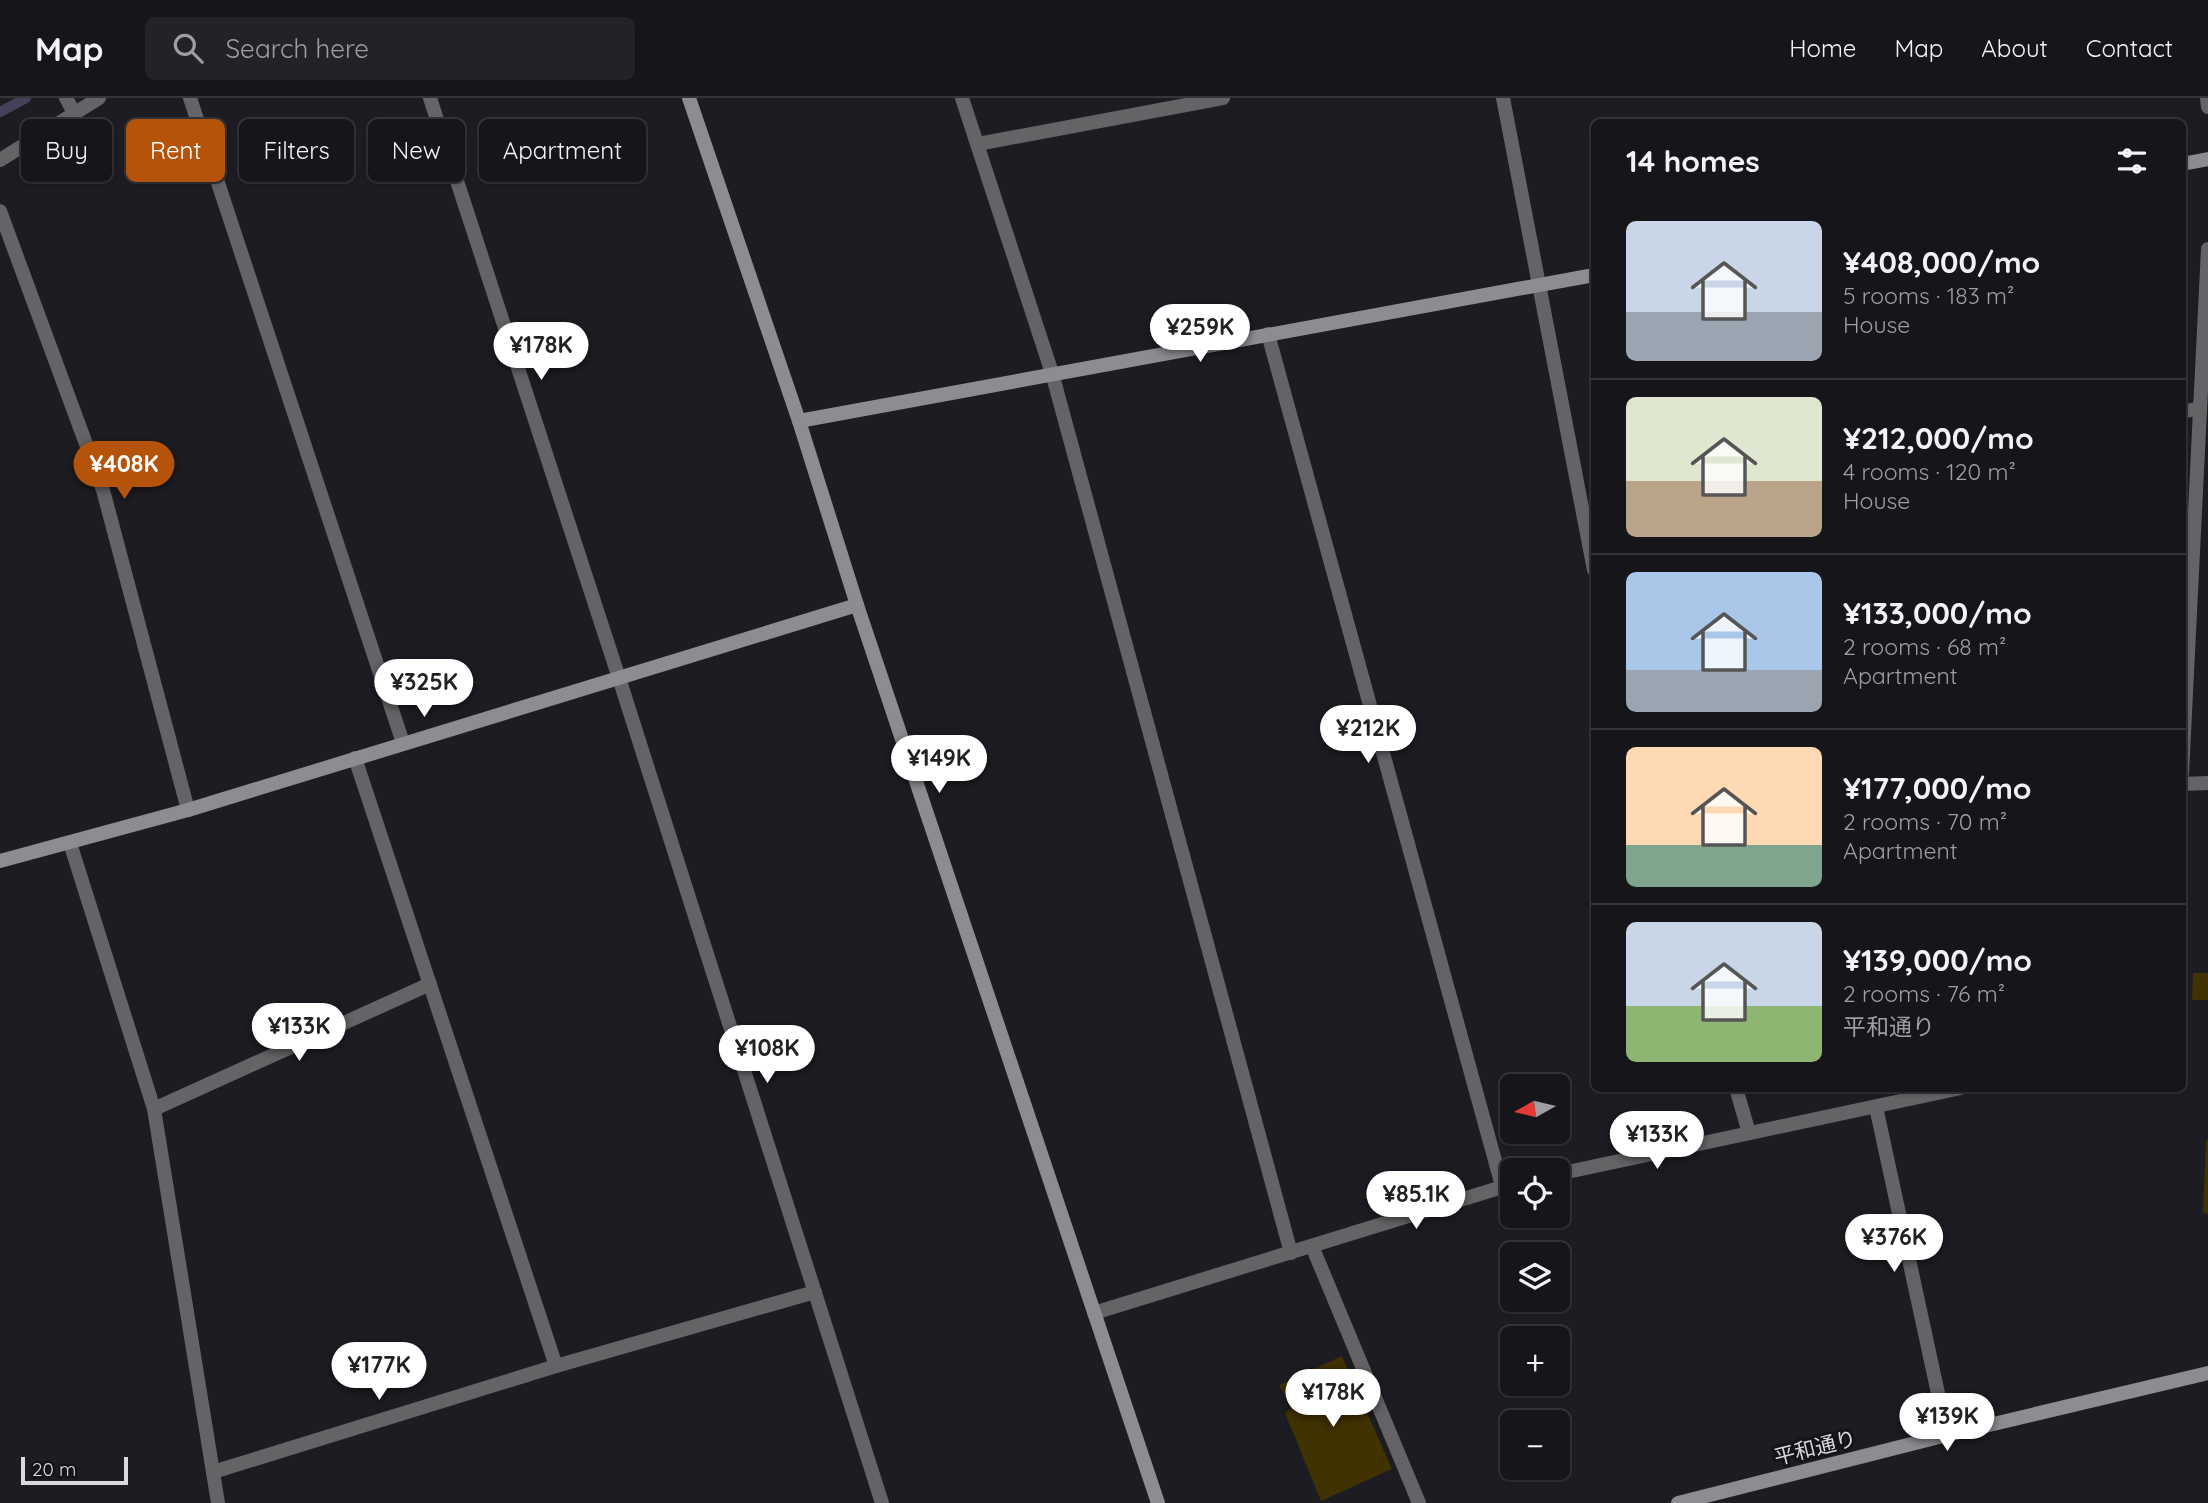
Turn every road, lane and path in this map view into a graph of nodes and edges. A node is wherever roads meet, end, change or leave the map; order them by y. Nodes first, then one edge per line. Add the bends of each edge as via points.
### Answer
1 (66, 98) edge
2 (99, 98) edge
3 (190, 98) edge
4 (430, 98) edge
5 (689, 98) edge
6 (962, 98) edge
7 (1503, 98) edge
8 (2207, 98) edge
9 (1217, 99) edge
10 (2208, 107) edge
11 (74, 113) junction
12 (978, 145) junction
13 (2208, 159) edge
14 (0, 160) edge
15 (2186, 163) edge
16 (0, 211) edge
17 (2208, 249) edge
18 (1591, 276) edge
19 (1538, 286) junction
20 (1268, 334) junction
21 (1052, 373) junction
22 (2200, 408) junction
23 (2186, 411) edge
24 (799, 421) junction
25 (1590, 528) edge
26 (857, 605) junction
27 (619, 678) junction
28 (2186, 693) edge
29 (403, 743) junction
30 (355, 758) junction
31 (2208, 783) edge
32 (2186, 784) edge
33 (188, 810) junction
34 (70, 843) junction
35 (0, 861) edge
36 (430, 984) junction
37 (1737, 1092) edge
38 (1943, 1092) edge
39 (1876, 1107) junction
40 (154, 1109) junction
41 (1749, 1133) junction
42 (1500, 1160) edge
43 (1570, 1171) edge
44 (1500, 1187) edge
45 (1312, 1246) junction
46 (1291, 1253) junction
47 (815, 1292) junction
48 (1094, 1312) junction
49 (556, 1366) junction
50 (2208, 1373) edge
51 (1947, 1435) junction
52 (213, 1472) junction
53 (218, 1503) edge
54 (882, 1503) edge
55 (1158, 1503) edge
56 (1419, 1503) edge
57 (1678, 1503) edge

1 - 11 street
2 - 11 street
3 - 29 street
4 - 27 street
5 - 24 street
6 - 12 street
7 - 19 street
8 - 10 street
9 - 12 street
11 - 14 street
12 - 21 street
13 - 15 street
16 - 33 street via 103,490
17 - 22 street
18 - 19 street
19 - 20 street
19 - 25 street
20 - 21 street
20 - 42 street
21 - 24 street
21 - 46 street
22 - 23 street
22 - 28 street
24 - 26 street
26 - 27 street
26 - 48 street
27 - 29 street
27 - 47 street
29 - 30 street
30 - 33 street
30 - 36 street
31 - 32 street
33 - 34 street
34 - 35 street
34 - 40 street
36 - 40 street
36 - 49 street
37 - 41 street
38 - 39 street
39 - 41 street
39 - 51 street
40 - 52 street
41 - 43 street
44 - 45 street
45 - 46 street
45 - 56 street
46 - 48 street
47 - 49 street
47 - 54 street
48 - 55 street
49 - 52 street
50 - 51 street, 平和通り
51 - 57 street, 平和通り
52 - 53 street

